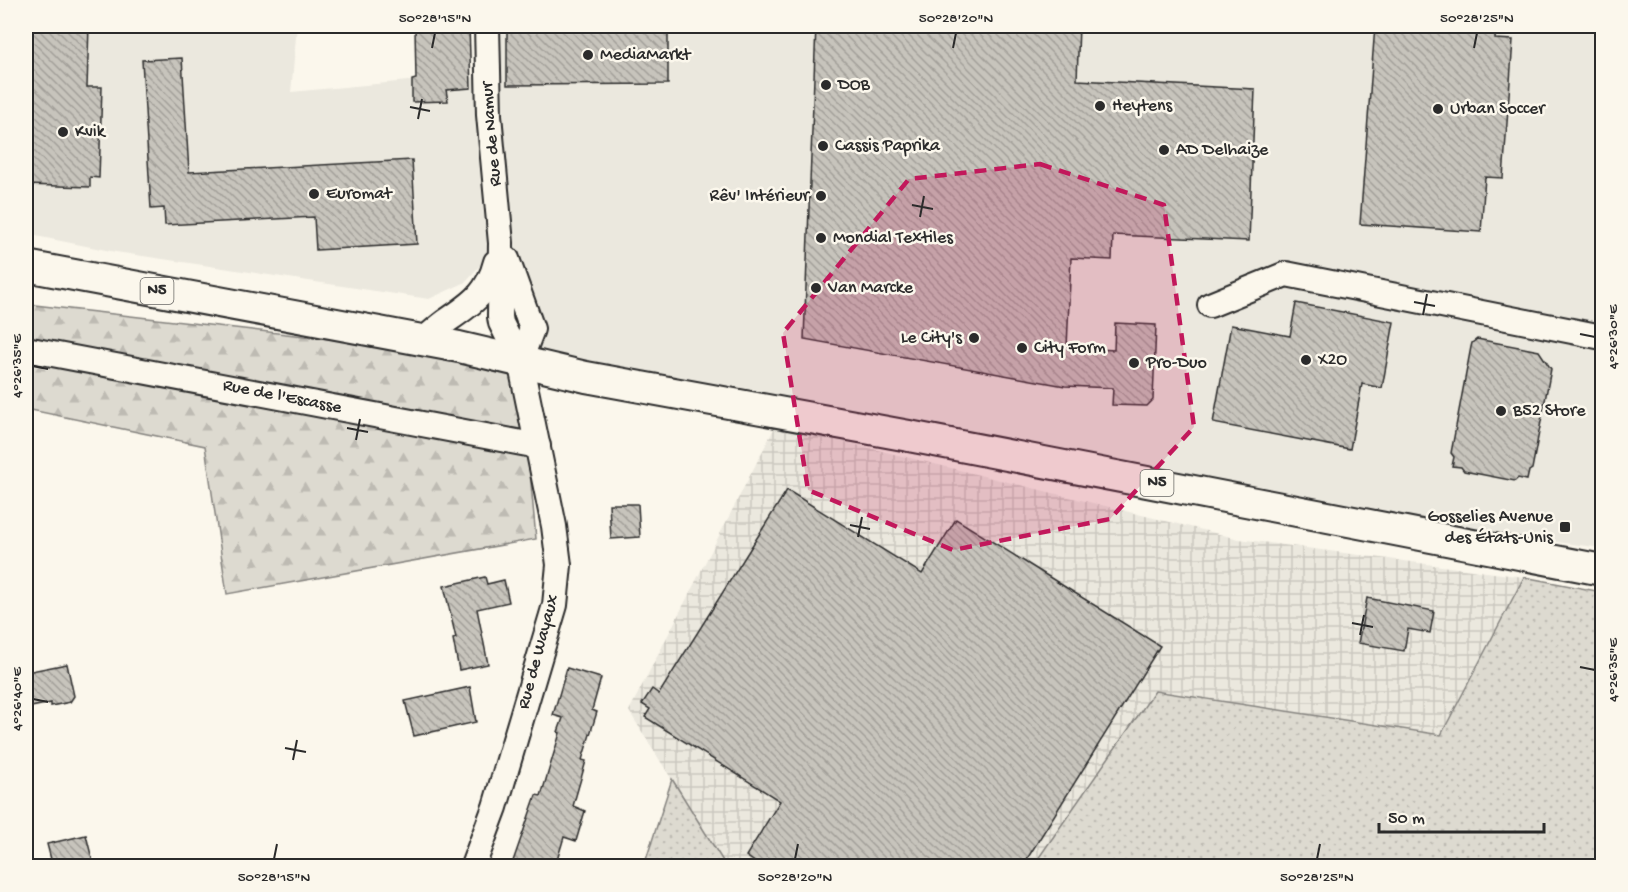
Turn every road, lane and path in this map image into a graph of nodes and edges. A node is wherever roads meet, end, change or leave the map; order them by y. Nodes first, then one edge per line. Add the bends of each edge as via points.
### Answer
1 (487, 26) edge
2 (501, 243) junction
3 (26, 266) edge
4 (1210, 305) dead end
5 (1602, 338) edge
6 (422, 341) junction
7 (26, 349) edge
8 (520, 361) junction
9 (538, 446) junction
10 (1602, 570) edge
11 (473, 867) edge

1 - 2 street, Rue de Namur via 489,115
2 - 6 street, Rue de Namur via 484,292
2 - 8 street via 532,329
3 - 6 main road, N5
4 - 5 street via 1286,274
6 - 8 main road, N5
7 - 9 street, Rue de l'Escasse
8 - 9 street, Rue de Wayaux
8 - 10 main road, N5 via 586,377
9 - 11 street, Rue de Wayaux via 559,565 555,605 495,807

